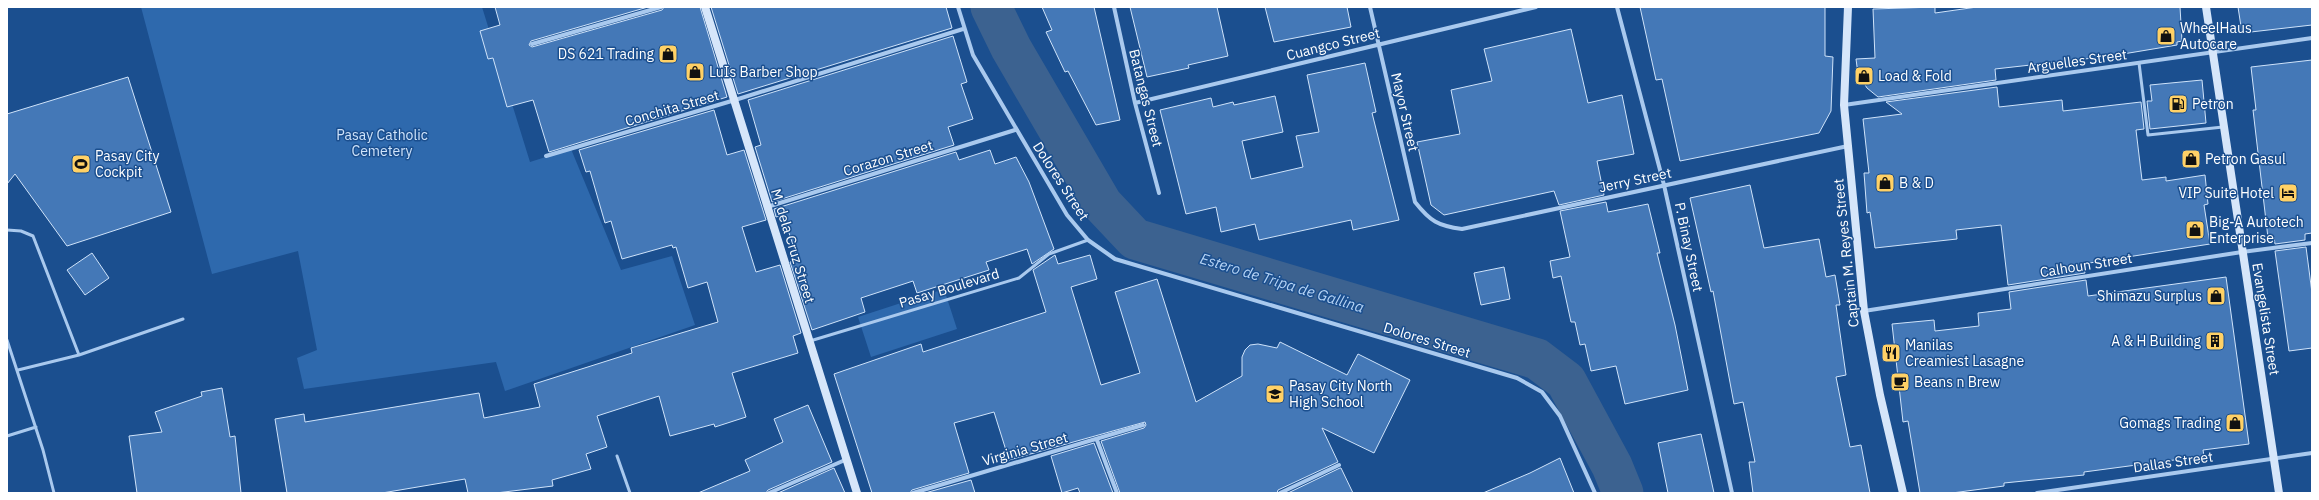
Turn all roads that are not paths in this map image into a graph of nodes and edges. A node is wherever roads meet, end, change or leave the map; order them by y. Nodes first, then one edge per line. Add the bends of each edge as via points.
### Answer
1 (661, 7) edge
2 (705, 7) edge
3 (958, 7) edge
4 (1114, 7) edge
5 (1370, 7) edge
6 (1536, 7) edge
7 (1618, 7) edge
8 (1848, 7) edge
9 (2206, 7) edge
10 (964, 29) junction
11 (2312, 38) edge
12 (532, 44) dead end
13 (1378, 44) junction
14 (2213, 53) junction
15 (2139, 63) junction
16 (735, 100) junction
17 (1135, 103) junction
18 (1844, 105) junction
19 (2224, 127) junction
20 (1015, 130) junction
21 (1848, 146) junction
22 (546, 156) dead end
23 (1664, 185) junction
24 (1159, 193) dead end
25 (766, 207) junction
26 (1428, 218) joint
27 (7, 230) edge
28 (1088, 240) junction
29 (2312, 243) edge
30 (2242, 252) junction
31 (1864, 311) junction
32 (183, 319) dead end
33 (7, 340) edge
34 (808, 342) junction
35 (79, 355) junction
36 (18, 370) junction
37 (1143, 425) dead end
38 (36, 427) junction
39 (7, 436) edge
40 (1097, 440) junction
41 (2312, 453) edge
42 (617, 456) dead end
43 (2274, 458) junction
44 (845, 460) junction
45 (1338, 465) dead end
46 (54, 493) edge
47 (630, 493) edge
48 (769, 493) edge
49 (857, 493) edge
50 (913, 493) edge
51 (1117, 493) edge
52 (1280, 493) edge
53 (1595, 493) edge
54 (1732, 493) edge
55 (1903, 493) edge
56 (2037, 493) edge
57 (2279, 493) edge

1 - 12 street
2 - 16 street, M. dela Cruz Street
3 - 10 street, Dolores Street
4 - 17 street, Batangas Street
5 - 13 street, Mayor Street
6 - 13 street, Cuangco Street
7 - 23 street, P. Binay Street
8 - 18 street, Captain M. Reyes Street
9 - 14 street, Evangelista Street
10 - 16 street, Conchita Street
10 - 20 street, Dolores Street via 973,55
11 - 14 street, Arguelles Street
13 - 17 street, Cuangco Street
13 - 26 street, Mayor Street via 1415,202
14 - 15 street, Arguelles Street
14 - 19 street, Evangelista Street
15 - 18 street, Arguelles Street
15 - 19 lane via 2148,135
16 - 22 street, Conchita Street
16 - 25 street, M. dela Cruz Street
17 - 24 street, Batangas Street
18 - 21 street, Captain M. Reyes Street
19 - 30 street, Evangelista Street
20 - 25 street, Corazon Street
20 - 28 street, Dolores Street via 1067,215
21 - 23 street, Jerry Street
21 - 31 street, Captain M. Reyes Street
23 - 26 street, Jerry Street via 1462,229 1445,227
23 - 54 street, P. Binay Street
25 - 34 street, M. dela Cruz Street
27 - 35 lane via 21,231 33,236
28 - 34 lane, Pasay Boulevard via 1049,254 1019,278
28 - 53 street, Dolores Street via 1115,259 1517,378 1542,392 1560,416
29 - 30 street, Calhoun Street
30 - 31 street, Calhoun Street
30 - 43 street, Evangelista Street
31 - 55 street, Captain M. Reyes Street
32 - 35 lane
33 - 36 lane
34 - 44 street, M. dela Cruz Street
35 - 36 lane
36 - 38 lane
37 - 40 street, Virginia Street
38 - 39 lane
38 - 46 lane
40 - 50 street, Virginia Street
40 - 51 street
41 - 43 street, Dallas Street
42 - 47 lane
43 - 56 street, Dallas Street
43 - 57 street, Evangelista Street
44 - 48 street
44 - 49 street, M. dela Cruz Street
45 - 52 street

